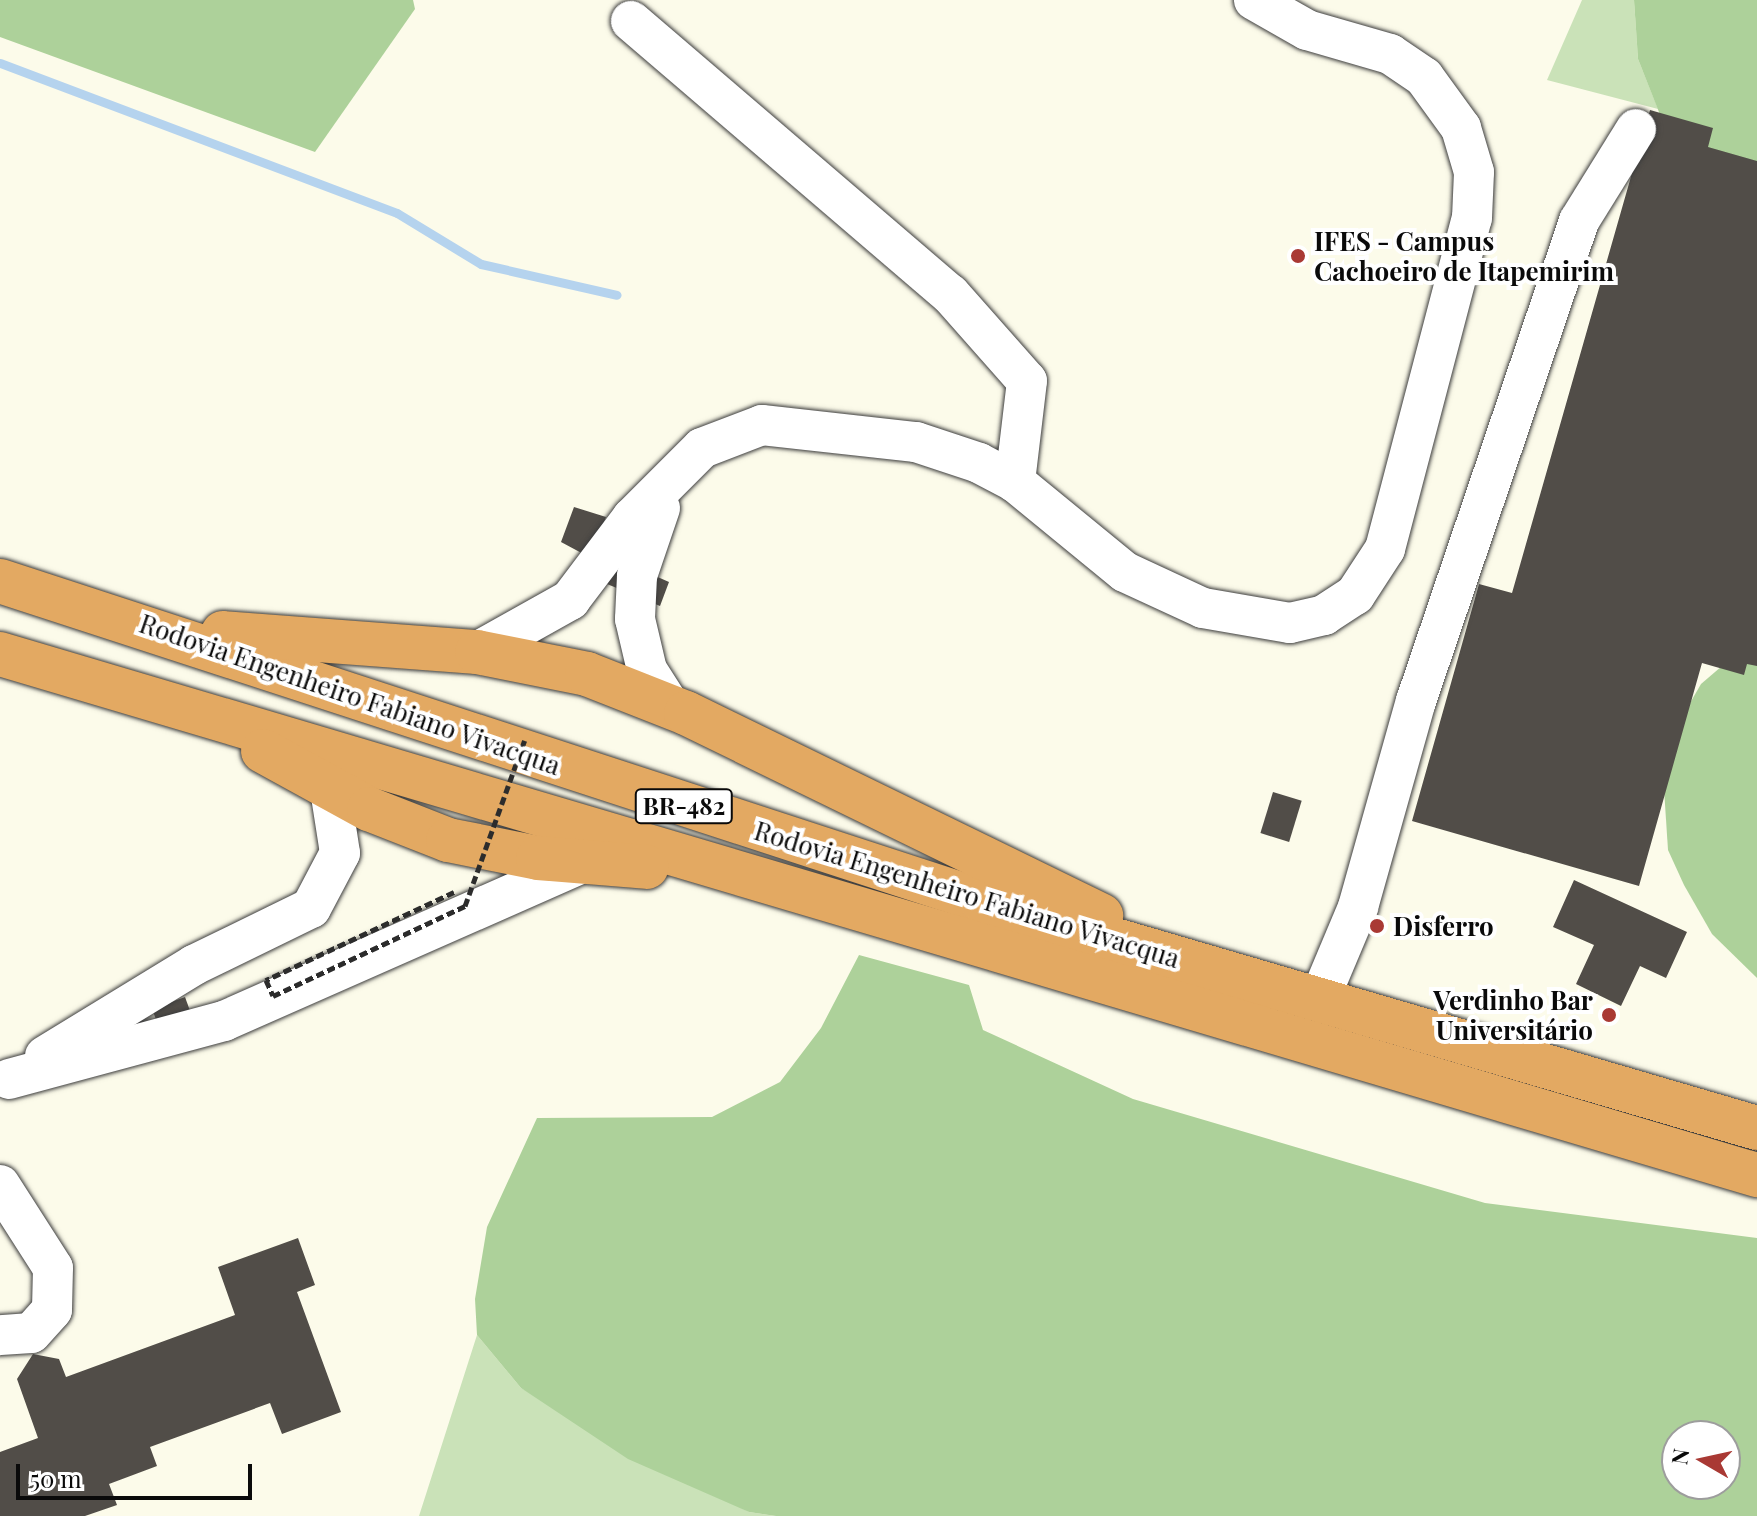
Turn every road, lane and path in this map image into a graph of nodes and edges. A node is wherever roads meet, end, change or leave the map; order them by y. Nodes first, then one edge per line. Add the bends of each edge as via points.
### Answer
1 (1254, 0) edge
2 (631, 21) dead end
3 (1636, 129) dead end
4 (670, 477) junction
5 (1015, 482) junction
6 (0, 581) edge
7 (162, 629) junction
8 (477, 652) junction
9 (0, 654) edge
10 (670, 706) junction
11 (197, 713) junction
12 (525, 739) dead end
13 (330, 789) junction
14 (584, 862) junction
15 (742, 875) junction
16 (454, 892) dead end
17 (1211, 968) junction
18 (273, 996) junction
19 (1319, 1000) junction
20 (4, 1081) edge
21 (1757, 1128) edge
22 (1757, 1175) edge
23 (0, 1185) edge
24 (0, 1335) edge

1 - 5 lane via 1307,30 1390,54 1424,77 1456,118 1474,172 1472,218 1378,566 1340,607 1307,621 1273,623 1203,608 1125,572
2 - 5 lane via 950,294 1027,381
3 - 19 lane via 1579,221 1416,701 1358,907
4 - 5 lane via 721,437 783,424 916,442
4 - 8 lane via 570,600
4 - 10 lane via 634,603 640,650
6 - 7 highway, Rodovia Engenheiro Fabiano Vivacqua / BR-482
7 - 8 highway
7 - 17 highway, Rodovia Engenheiro Fabiano Vivacqua / BR-482 via 748,828
8 - 10 highway via 587,674
9 - 11 highway, Rodovia Engenheiro Fabiano Vivacqua / BR-482
10 - 17 highway
11 - 13 highway
11 - 15 highway, Rodovia Engenheiro Fabiano Vivacqua / BR-482
12 - 18 path, bridge via 465,906
13 - 14 highway via 448,840
13 - 20 lane via 340,853 311,908 194,965
14 - 15 highway
14 - 18 lane
15 - 22 highway, Rodovia Engenheiro Fabiano Vivacqua / BR-482
16 - 18 path, bridge via 266,980
17 - 19 highway, Rodovia Engenheiro Fabiano Vivacqua / BR-482
18 - 20 lane via 224,1021
19 - 21 highway, Rodovia Engenheiro Fabiano Vivacqua / BR-482
23 - 24 lane via 53,1268 52,1310 31,1333

